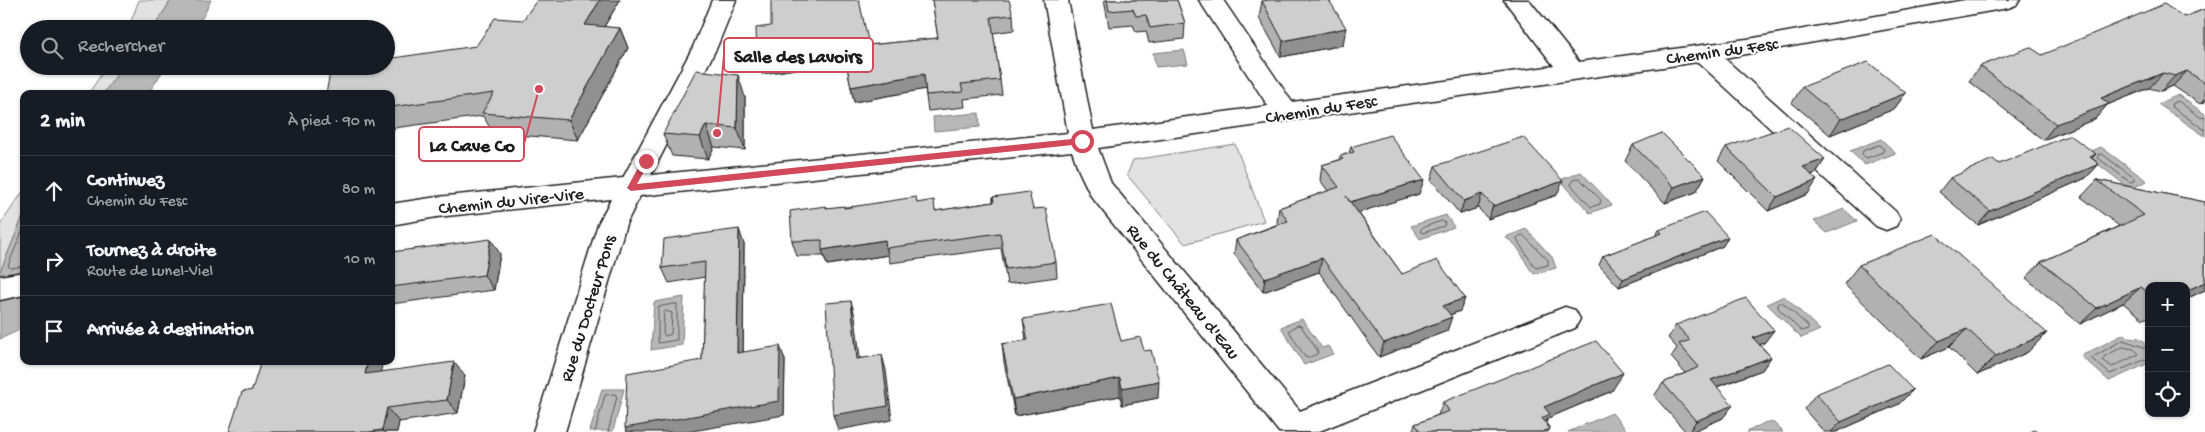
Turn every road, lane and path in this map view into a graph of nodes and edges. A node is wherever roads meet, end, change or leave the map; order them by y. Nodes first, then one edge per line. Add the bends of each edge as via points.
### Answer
1 (724, 0) edge
2 (1056, 0) edge
3 (1211, 0) edge
4 (1516, 0) edge
5 (2008, 0) edge
6 (1703, 53) junction
7 (1572, 71) junction
8 (1286, 113) junction
9 (1082, 141) junction
10 (631, 188) junction
11 (395, 214) edge
12 (1886, 219) dead end
13 (20, 284) edge
14 (0, 288) edge
15 (1565, 319) dead end
16 (1296, 430) edge
17 (549, 432) edge

1 - 10 street, Rue du Docteur Pons via 705,48
2 - 9 street, Rue du Château d'Eau
3 - 8 street
4 - 7 street
5 - 6 street, Chemin du Fesc
6 - 7 street, Chemin du Fesc
6 - 12 street
7 - 8 street, Chemin du Fesc
8 - 9 street, Chemin du Fesc
9 - 10 street, Chemin du Fesc
9 - 16 street, Rue du Château d'Eau via 1101,189
10 - 11 street, Chemin du Vire-Vire via 437,207
10 - 17 street, Rue du Docteur Pons via 612,224
13 - 14 street
15 - 16 street

